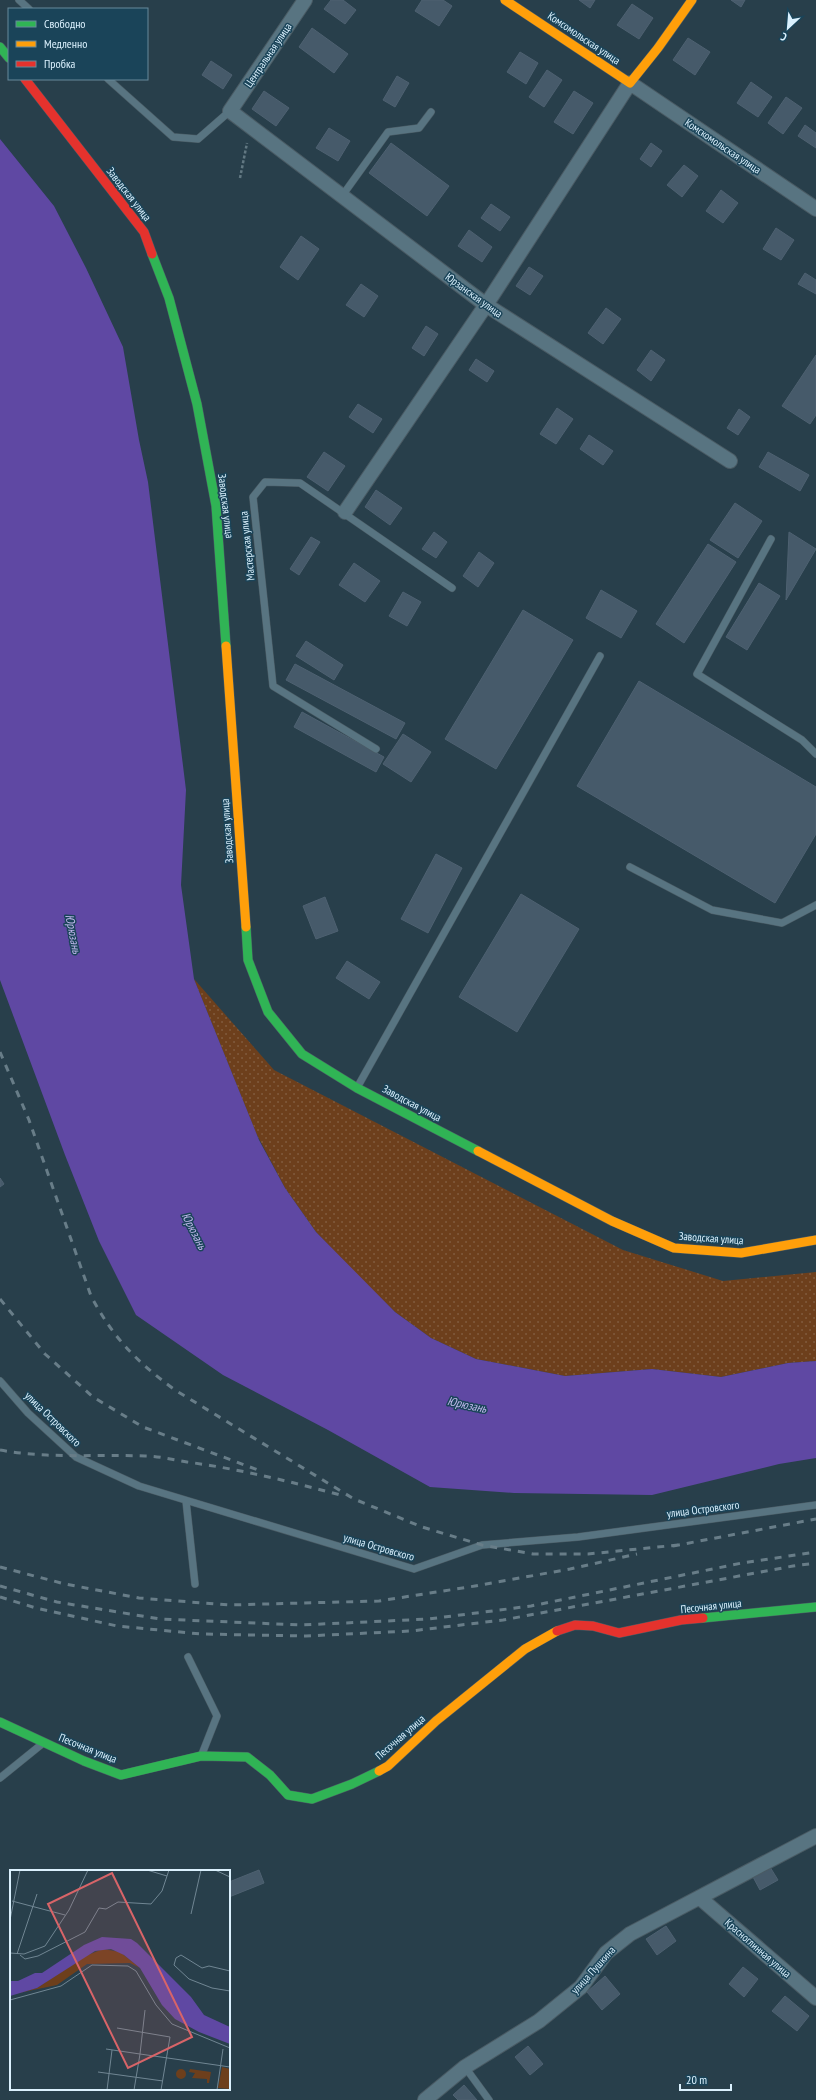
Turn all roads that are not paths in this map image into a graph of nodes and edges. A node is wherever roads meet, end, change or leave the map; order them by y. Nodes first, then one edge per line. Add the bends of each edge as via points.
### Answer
1 (19, 0) edge
2 (305, 0) edge
3 (505, 0) edge
4 (692, 0) edge
5 (28, 8) edge
6 (0, 47) edge
7 (8, 57) edge
8 (26, 80) edge
9 (109, 80) edge
10 (630, 83) junction
11 (230, 111) junction
12 (431, 112) dead end
13 (342, 196) junction
14 (816, 209) edge
15 (486, 305) junction
16 (730, 461) dead end
17 (345, 512) junction
18 (771, 539) dead end
19 (452, 588) dead end
20 (600, 656) dead end
21 (376, 749) dead end
22 (816, 754) edge
23 (630, 867) dead end
24 (816, 905) edge
25 (356, 1088) junction
26 (816, 1240) edge
27 (0, 1381) edge
28 (186, 1501) junction
29 (816, 1505) edge
30 (196, 1584) dead end
31 (816, 1608) edge
32 (188, 1657) dead end
33 (0, 1722) edge
34 (44, 1743) junction
35 (201, 1756) junction
36 (0, 1778) edge
37 (816, 1836) edge
38 (700, 1898) junction
39 (816, 1998) edge
40 (465, 2067) junction
41 (425, 2100) edge
42 (489, 2100) edge

1 - 5 lane
2 - 11 street, Центральная улица
3 - 10 street, Комсомольская улица
4 - 10 street
6 - 7 street
8 - 25 street, Заводская улица via 144,232 169,298 198,404 216,506 248,960 268,1012 302,1054
9 - 11 lane via 172,137 198,139
10 - 14 street, Комскомольская улица
10 - 15 street
11 - 13 street, Юрзанская улица
12 - 13 lane via 419,128 388,132
13 - 15 street, Юрзанская улица
15 - 16 street, Юрзанская улица
15 - 17 street
17 - 19 lane, Мастерская улица
17 - 21 lane, Мастерская улица via 300,483 265,482 253,497 273,686
18 - 22 lane via 697,674 802,740
20 - 25 lane
23 - 24 lane via 712,910 782,923
25 - 26 street, Заводская улица via 612,1221 674,1248 742,1253
27 - 28 lane, улица Островского via 28,1413 76,1457 138,1486
28 - 29 lane, улица Островского via 414,1569 482,1545 578,1537
28 - 30 lane
31 - 35 street, Песочная улица via 682,1620 619,1633 593,1626 575,1625 551,1633 525,1650 436,1721 388,1766 352,1784 312,1799 288,1795 270,1775 247,1757
32 - 35 lane via 217,1716
33 - 34 street, Песочная улица
34 - 35 street, Песочная улица via 121,1775
34 - 36 lane
37 - 38 street, улица Пушкина
38 - 39 street, Красноглинная улица
38 - 40 street, улица Пушкина via 630,1934 606,1953 581,1987 545,2016
40 - 41 street, улица Пушкина
40 - 42 lane

